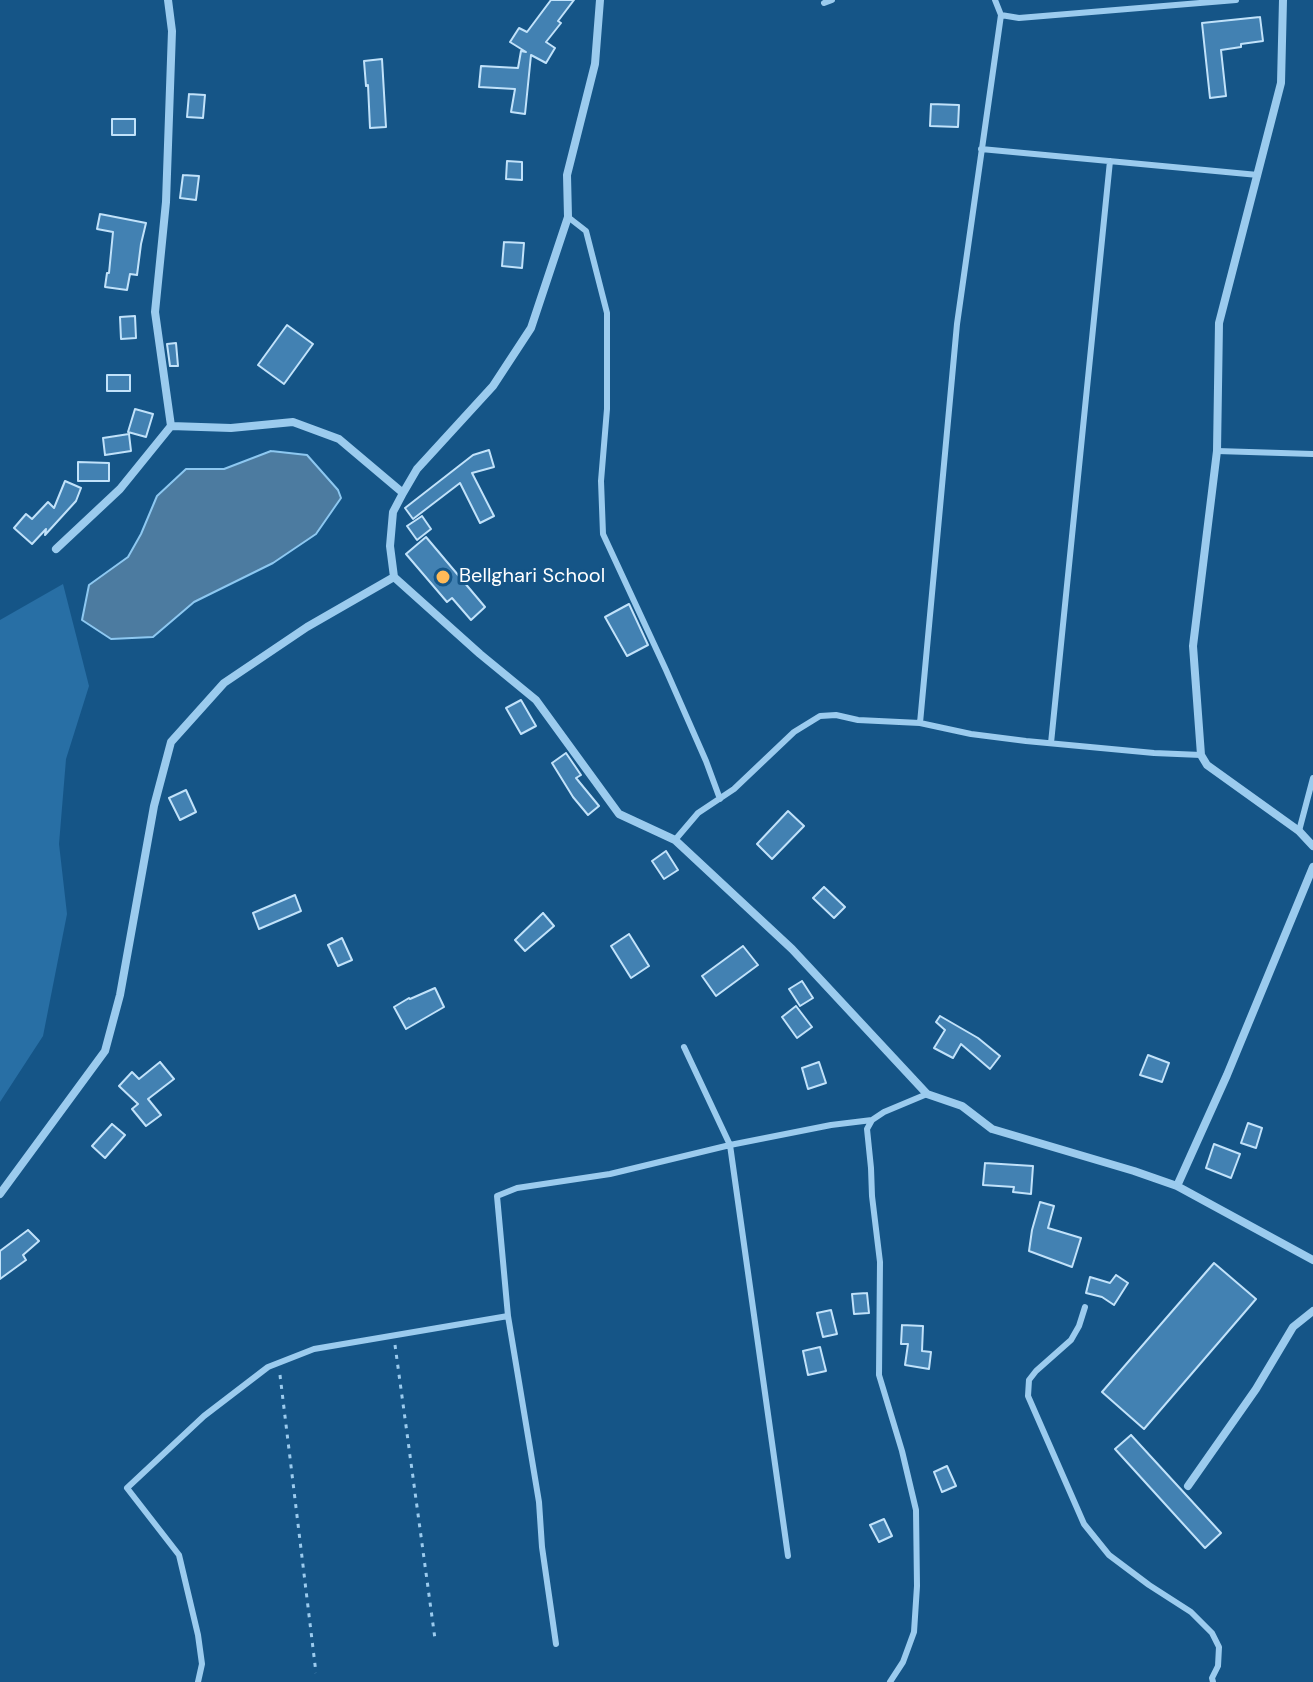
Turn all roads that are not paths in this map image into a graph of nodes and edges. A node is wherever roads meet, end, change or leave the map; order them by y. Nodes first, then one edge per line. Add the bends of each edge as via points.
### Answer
1 (168, 0) edge
2 (600, 0) edge
3 (832, 0) edge
4 (995, 0) edge
5 (1236, 0) edge
6 (1283, 0) edge
7 (824, 3) dead end
8 (1145, 4) edge
9 (1001, 15) junction
10 (981, 149) junction
11 (1110, 161) junction
12 (1258, 175) junction
13 (568, 217) junction
14 (171, 426) junction
15 (1217, 451) junction
16 (1313, 454) edge
17 (403, 493) junction
18 (56, 549) dead end
19 (394, 577) junction
20 (920, 723) junction
21 (1051, 743) junction
22 (1201, 755) junction
23 (1313, 778) edge
24 (720, 799) junction
25 (1299, 831) junction
26 (675, 840) junction
27 (1313, 846) edge
28 (1313, 867) edge
29 (684, 1047) dead end
30 (927, 1094) junction
31 (872, 1120) junction
32 (730, 1145) junction
33 (1177, 1186) junction
34 (0, 1194) edge
35 (1313, 1260) edge
36 (1085, 1307) dead end
37 (1313, 1311) edge
38 (508, 1316) junction
39 (1188, 1486) dead end
40 (788, 1556) dead end
41 (556, 1644) dead end
42 (198, 1682) edge
43 (890, 1682) edge
44 (1213, 1682) edge

1 - 14 street via 172,31 166,202 155,312
2 - 13 street via 595,64 567,175
3 - 7 lane
4 - 9 lane
5 - 8 lane
6 - 12 street via 1281,83
8 - 9 lane via 1019,18
9 - 10 lane
10 - 11 lane
10 - 20 lane via 957,324
11 - 12 lane
11 - 21 lane
12 - 15 street via 1219,323
13 - 17 street via 531,328 493,386 417,469
13 - 24 lane via 586,231 607,313 603,534
14 - 17 street via 293,422 339,439
14 - 18 street via 120,489
15 - 16 lane
15 - 22 street via 1193,646
17 - 19 street via 393,512
19 - 26 street via 536,700 619,814
19 - 34 street via 224,683 171,742 105,1051
20 - 21 lane
20 - 24 lane via 820,716 794,732
21 - 22 lane
22 - 25 street via 1207,765
23 - 25 lane
24 - 26 lane via 698,813
25 - 27 street
26 - 30 street via 792,949
28 - 33 street
29 - 32 lane
30 - 31 lane
30 - 33 street via 962,1106 992,1129
31 - 32 lane
31 - 43 lane via 867,1129 880,1262 879,1375 916,1510 914,1632
32 - 38 lane via 497,1196
32 - 40 lane
33 - 35 street
36 - 44 lane via 1071,1340 1029,1380 1028,1396 1084,1524 1109,1555 1191,1612 1212,1633 1219,1647
37 - 39 street via 1293,1327
38 - 41 lane
38 - 42 lane via 314,1349 268,1367 204,1416 127,1488 179,1555 198,1635

